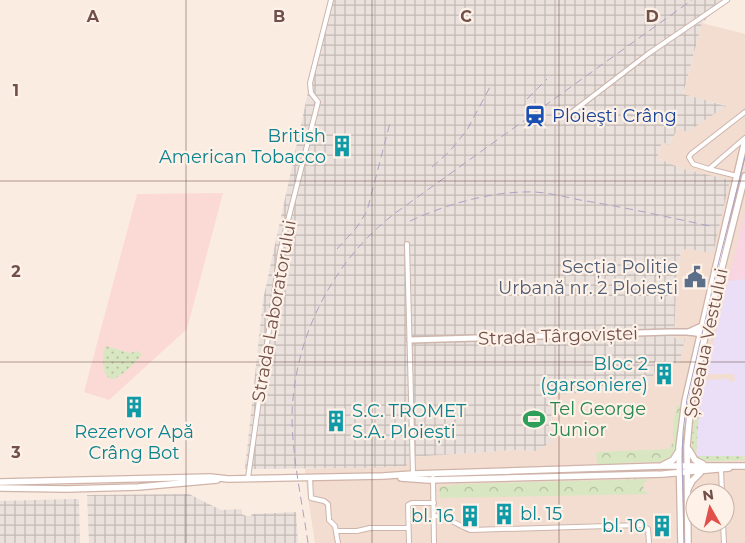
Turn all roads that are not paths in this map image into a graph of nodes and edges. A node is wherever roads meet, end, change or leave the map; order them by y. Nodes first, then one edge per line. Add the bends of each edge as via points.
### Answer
1 (331, 0) edge
2 (727, 0) edge
3 (745, 112) edge
4 (567, 116) dead end
5 (745, 139) edge
6 (709, 170) junction
7 (737, 176) junction
8 (745, 177) edge
9 (745, 188) edge
10 (740, 194) junction
11 (407, 244) dead end
12 (702, 326) junction
13 (689, 332) junction
14 (703, 334) junction
15 (410, 340) junction
16 (698, 341) junction
17 (687, 446) junction
18 (678, 447) junction
19 (704, 465) junction
20 (662, 466) junction
21 (679, 466) junction
22 (687, 466) junction
23 (742, 466) edge
24 (721, 470) junction
25 (700, 472) junction
26 (687, 473) junction
27 (663, 474) junction
28 (679, 474) junction
29 (414, 476) junction
30 (310, 477) junction
31 (433, 477) junction
32 (248, 478) junction
33 (228, 479) junction
34 (0, 482) edge
35 (687, 483) edge
36 (691, 483) edge
37 (722, 483) edge
38 (0, 488) edge
39 (679, 494) junction
40 (434, 503) junction
41 (434, 516) junction
42 (408, 528) junction
43 (337, 531) junction
44 (338, 543) edge
45 (409, 543) edge
46 (434, 543) edge
47 (649, 543) edge
48 (681, 543) edge

1 - 32 street, Strada Laboratorului via 310,83 311,93 318,102 280,252
2 - 4 street via 648,54
3 - 6 street via 690,155 693,164
5 - 6 street
5 - 7 main road, Șoseaua Vestului
6 - 7 street
7 - 8 main road
7 - 12 main road, Șoseaua Vestului
8 - 10 main road, Șoseaua Vestului
9 - 10 main road
10 - 14 main road, Șoseaua Vestului
11 - 15 street
12 - 13 main road
12 - 14 main road, Șoseaua Vestului
13 - 14 street, Strada Târgoviștei
13 - 15 street, Strada Târgoviștei
13 - 16 main road
14 - 16 main road, Șoseaua Vestului
14 - 17 main road, Șoseaua Vestului
15 - 29 street
16 - 18 main road, Șoseaua Vestului
17 - 19 main road via 695,460
17 - 22 main road, Șoseaua Vestului
18 - 20 main road via 673,460
18 - 21 main road, Șoseaua Vestului
19 - 22 main road
19 - 23 main road
20 - 21 main road
20 - 31 main road
21 - 22 main road
21 - 28 main road, Șoseaua Vestului
22 - 26 main road, Șoseaua Vestului
23 - 24 main road
24 - 25 main road
24 - 37 street
25 - 26 main road
25 - 36 main road
26 - 28 main road
26 - 35 main road, Șoseaua Vestului
27 - 28 main road
27 - 31 main road
27 - 39 main road via 674,481
28 - 39 main road, Șoseaua Vestului
29 - 30 main road
29 - 31 main road
30 - 32 main road
30 - 43 street via 311,498 328,504 329,520
31 - 40 street
32 - 33 main road
33 - 34 main road
33 - 38 main road via 143,487
39 - 48 main road, Șoseaua Vestului
40 - 41 street
40 - 42 street via 410,504
41 - 46 street
41 - 47 street via 448,518 470,530 642,526 648,531
42 - 43 street
42 - 45 street
43 - 44 street

